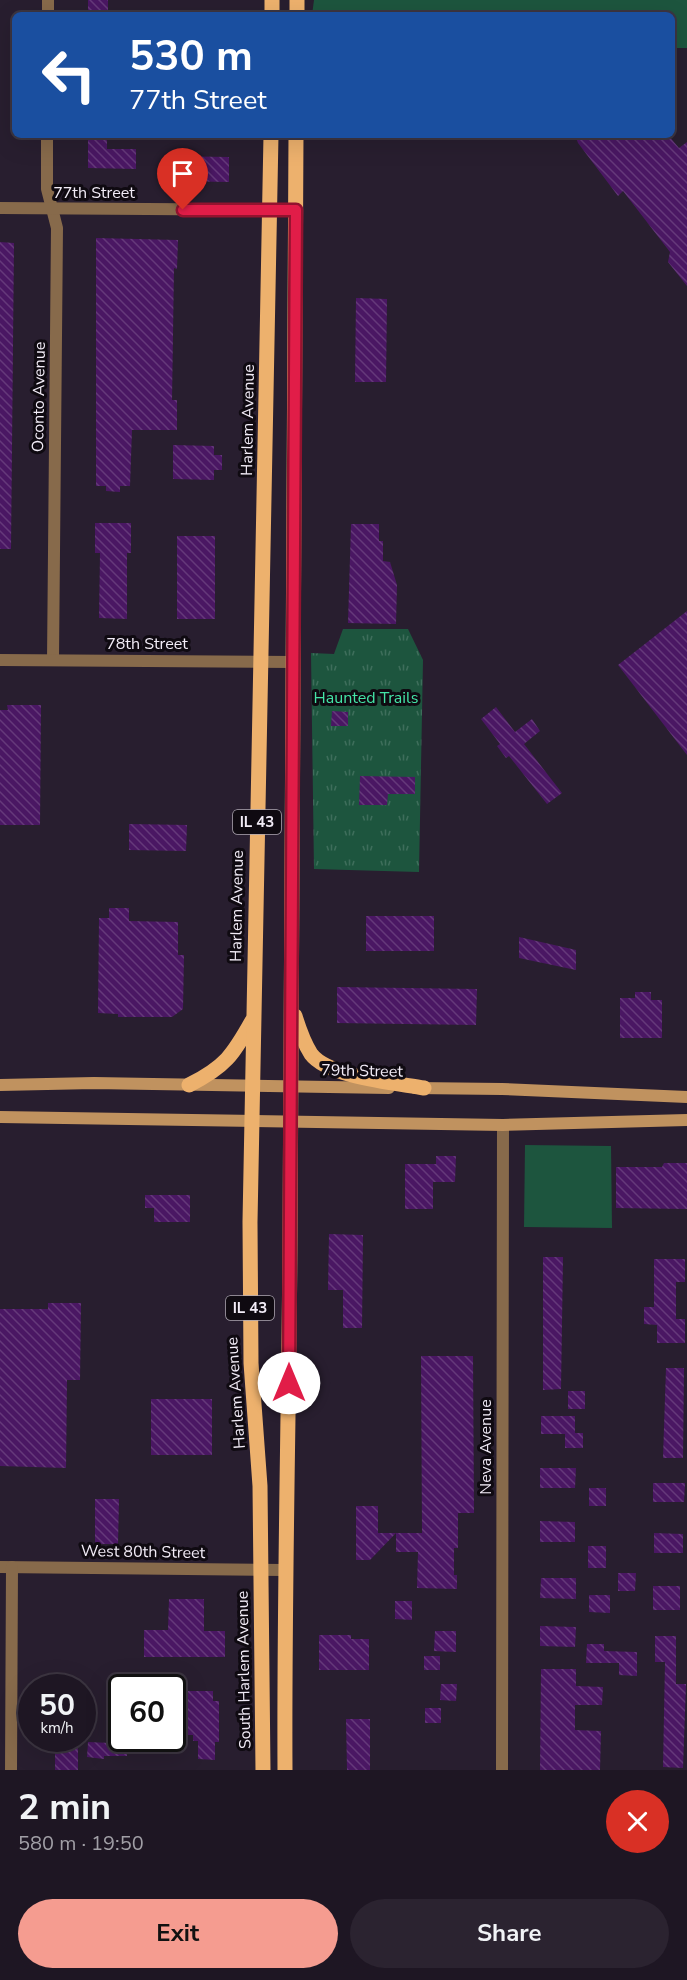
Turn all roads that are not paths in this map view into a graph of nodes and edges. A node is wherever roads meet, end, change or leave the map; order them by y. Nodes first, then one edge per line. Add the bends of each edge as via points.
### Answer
1 (47, 138) edge
2 (271, 138) edge
3 (296, 138) edge
4 (0, 208) edge
5 (52, 209) junction
6 (271, 210) junction
7 (296, 210) junction
8 (0, 660) edge
9 (52, 660) junction
10 (261, 661) junction
11 (294, 662) junction
12 (292, 1008) junction
13 (253, 1018) junction
14 (0, 1085) edge
15 (189, 1085) junction
16 (252, 1086) junction
17 (291, 1086) junction
18 (424, 1088) junction
19 (687, 1096) edge
20 (0, 1117) edge
21 (687, 1120) edge
22 (252, 1121) junction
23 (291, 1122) junction
24 (503, 1125) junction
25 (6, 1567) edge
26 (260, 1570) junction
27 (285, 1570) junction
28 (11, 1770) edge
29 (263, 1770) edge
30 (285, 1770) edge
31 (502, 1770) edge

1 - 5 street, Oconto Avenue via 46,189
2 - 6 main road, Harlem Avenue / IL 43
3 - 7 main road, IL 43
4 - 5 street, 77th Street
5 - 6 street, 77th Street
5 - 9 street, Oconto Avenue via 57,228
6 - 7 street, 77th Street
6 - 10 main road, Harlem Avenue / IL 43
7 - 11 main road, IL 43
8 - 9 street, 78th Street
9 - 10 street, 78th Street
10 - 11 street, 78th Street
10 - 13 main road, Harlem Avenue / IL 43
11 - 12 main road, IL 43
12 - 17 main road, IL 43
12 - 18 main road via 312,1055 327,1067
13 - 15 main road via 231,1056
13 - 16 main road, Harlem Avenue / IL 43
14 - 15 main road, 79th Street
15 - 16 main road, 79th Street
16 - 17 main road, 79th Street
16 - 22 main road, Harlem Avenue / IL 43
17 - 18 main road, 79th Street
17 - 23 main road, IL 43
18 - 19 main road, 79th Street
20 - 22 main road
21 - 24 main road
22 - 23 main road
22 - 26 main road, Harlem Avenue / IL 43 via 250,1335 260,1475
23 - 24 main road
23 - 27 main road, IL 43
24 - 31 street, Neva Avenue
25 - 26 street, West 80th Street
25 - 28 street
26 - 27 street, West 80th Street
26 - 29 main road, South Harlem Avenue / IL 43
27 - 30 main road, IL 43

